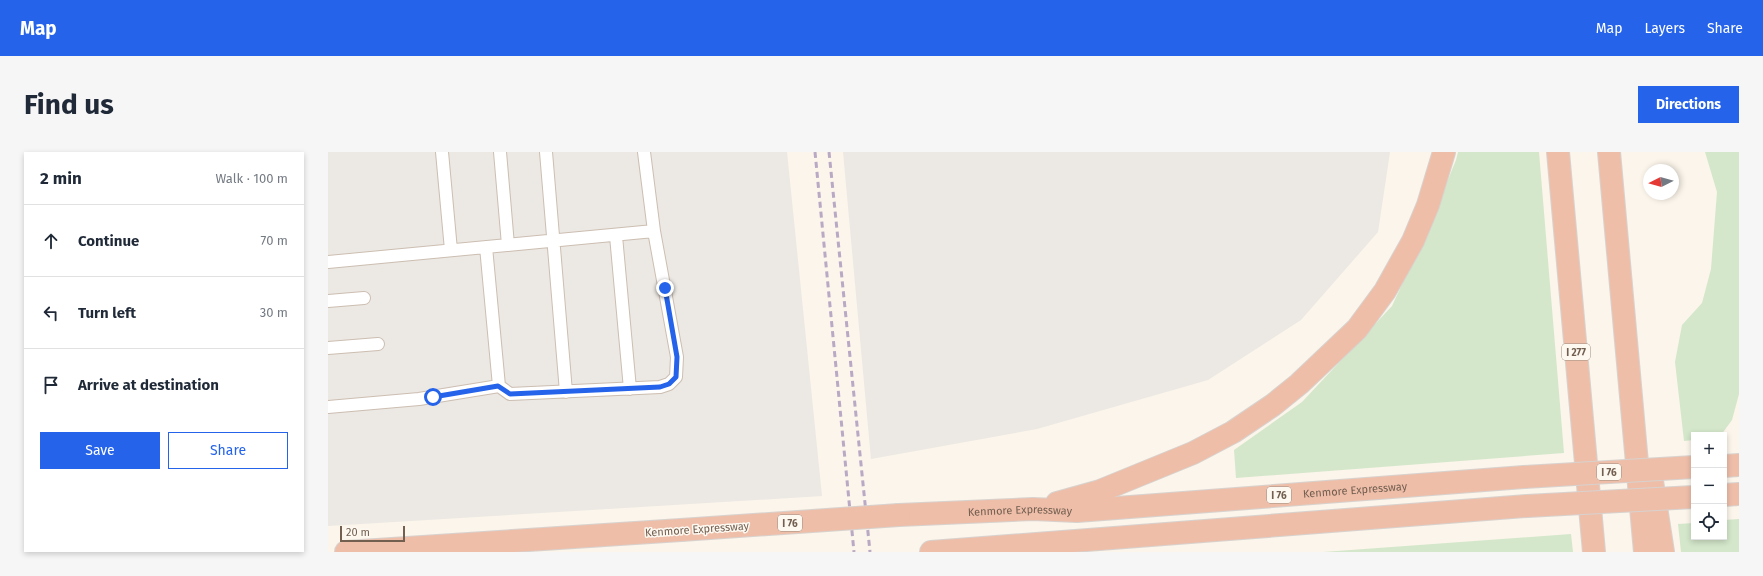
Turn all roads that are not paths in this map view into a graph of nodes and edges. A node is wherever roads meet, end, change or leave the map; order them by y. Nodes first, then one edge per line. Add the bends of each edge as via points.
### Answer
1 (442, 152) edge
2 (500, 152) edge
3 (546, 152) edge
4 (644, 152) edge
5 (1444, 152) edge
6 (1558, 152) edge
7 (1609, 152) edge
8 (654, 231) junction
9 (616, 236) junction
10 (554, 241) junction
11 (508, 245) junction
12 (486, 247) junction
13 (451, 250) junction
14 (328, 262) edge
15 (1621, 286) junction
16 (364, 298) dead end
17 (328, 301) edge
18 (378, 344) dead end
19 (328, 348) edge
20 (498, 386) junction
21 (630, 389) junction
22 (566, 392) junction
23 (328, 407) edge
24 (1739, 465) edge
25 (1727, 466) edge
26 (1691, 467) edge
27 (1739, 494) edge
28 (1727, 495) edge
29 (1691, 497) edge
30 (1033, 509) junction
31 (346, 552) edge
32 (931, 552) edge
33 (1594, 552) edge
34 (1645, 552) edge
35 (1663, 552) edge

1 - 13 lane
2 - 11 lane
3 - 10 lane
4 - 8 lane
5 - 30 highway via 1428,205 1385,291 1357,329 1299,384 1233,432 1193,453 1100,491
6 - 33 highway, I 277
7 - 15 highway
8 - 9 lane
8 - 21 lane via 677,357 676,377 669,384 660,387
9 - 10 lane
9 - 21 lane
10 - 11 lane
10 - 22 lane
11 - 12 lane
12 - 13 lane
12 - 20 lane
13 - 14 lane
15 - 34 highway
15 - 35 highway
16 - 17 lane
18 - 19 lane
20 - 22 lane via 510,394
20 - 23 lane via 419,399
21 - 22 lane
24 - 25 highway
26 - 30 highway, Kenmore Expressway / I 76, bridge via 1524,477 1077,511
27 - 28 highway
29 - 32 highway, bridge via 1527,506
30 - 31 highway, Kenmore Expressway / I 76, bridge

